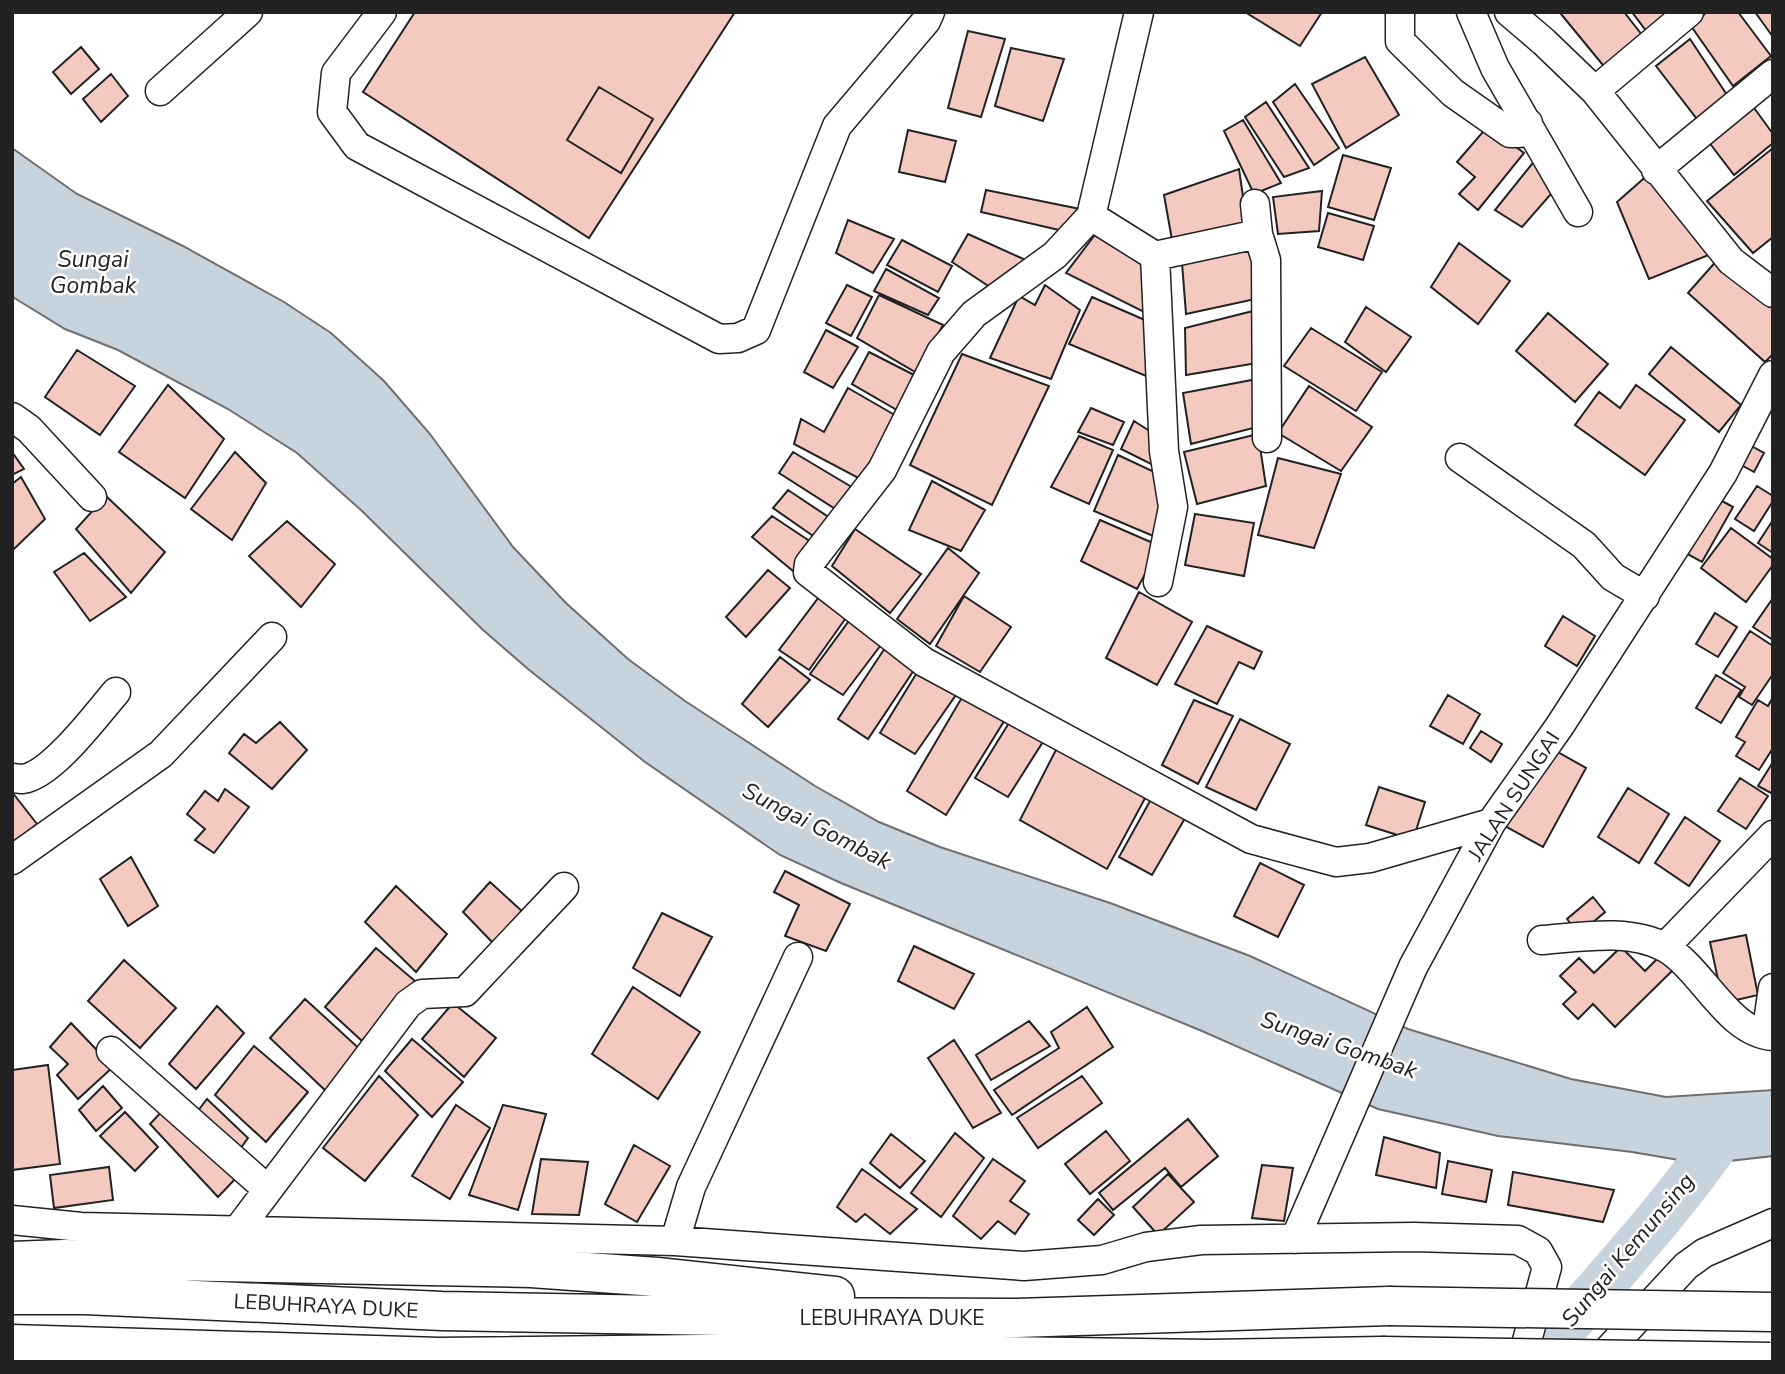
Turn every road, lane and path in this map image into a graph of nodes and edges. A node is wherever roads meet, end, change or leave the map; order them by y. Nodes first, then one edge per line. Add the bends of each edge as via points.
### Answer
1 (248, 12) edge
2 (383, 12) edge
3 (930, 12) edge
4 (1139, 12) edge
5 (1400, 12) edge
6 (1471, 12) edge
7 (1509, 12) edge
8 (1689, 12) edge
9 (1773, 74) edge
10 (160, 90) dead end
11 (1595, 91) junction
12 (1528, 123) junction
13 (1656, 170) junction
14 (1255, 204) dead end
15 (1578, 212) dead end
16 (1091, 216) junction
17 (1258, 234) junction
18 (1155, 256) junction
19 (1773, 293) edge
20 (1773, 375) edge
21 (12, 417) edge
22 (1266, 438) dead end
23 (1460, 458) dead end
24 (92, 497) dead end
25 (1158, 582) dead end
26 (1645, 597) junction
27 (272, 637) dead end
28 (116, 692) dead end
29 (12, 778) edge
30 (1491, 823) junction
31 (1773, 835) edge
32 (12, 860) edge
33 (564, 887) dead end
34 (1542, 940) dead end
35 (1665, 947) junction
36 (798, 957) dead end
37 (1773, 988) edge
38 (1769, 1035) edge
39 (111, 1051) dead end
40 (267, 1189) junction
41 (12, 1220) edge
42 (1773, 1223) edge
43 (237, 1231) junction
44 (1295, 1239) junction
45 (676, 1241) junction
46 (12, 1250) edge
47 (64, 1259) junction
48 (12, 1261) edge
49 (12, 1295) edge
50 (1773, 1312) edge
51 (1017, 1318) junction
52 (12, 1344) edge
53 (1036, 1356) junction
54 (983, 1362) edge
55 (1517, 1362) edge
56 (1597, 1362) edge
57 (1770, 1362) edge

1 - 10 street
2 - 3 street via 336,72 332,112 357,146 719,339 738,338 756,330 837,126
4 - 16 street
5 - 12 street via 1400,41 1453,93 1510,132 1519,133
6 - 12 street via 1495,68
7 - 11 street
8 - 11 street
9 - 13 street
11 - 13 street
12 - 15 street
13 - 19 street via 1731,261
14 - 17 street
16 - 18 street
16 - 30 street via 1055,255 974,314 941,352 882,470 809,564 808,572 924,662 1251,839 1335,862 1370,858
17 - 18 street
17 - 22 street via 1266,260
18 - 25 street via 1164,451 1173,507
20 - 26 street, JALAN SUNGAI via 1723,473
21 - 24 street via 29,429
23 - 26 street via 1584,545 1613,577
26 - 30 street, JALAN SUNGAI
27 - 32 street via 161,754
28 - 29 street via 48,766 24,779
30 - 44 street, JALAN SUNGAI via 1413,967
31 - 35 street
33 - 40 street via 465,992 422,994 408,1004
34 - 35 street via 1623,935
35 - 38 street via 1693,971 1738,1023
36 - 45 street via 691,1187
37 - 38 street
39 - 40 street
40 - 43 street
41 - 43 street via 82,1227
42 - 56 street via 1704,1253 1686,1266
43 - 45 street
44 - 45 street via 1201,1240 1146,1247 1102,1260 1024,1266
44 - 55 street via 1518,1240 1538,1251 1547,1268
46 - 47 highway
47 - 48 highway
47 - 51 highway via 543,1269 657,1277
49 - 51 highway, LEBUHRAYA DUKE via 442,1311
50 - 51 highway, LEBUHRAYA DUKE, bridge via 1389,1306
52 - 53 highway, LEBUHRAYA DUKE via 439,1357
53 - 54 highway
53 - 57 highway, LEBUHRAYA DUKE, bridge

